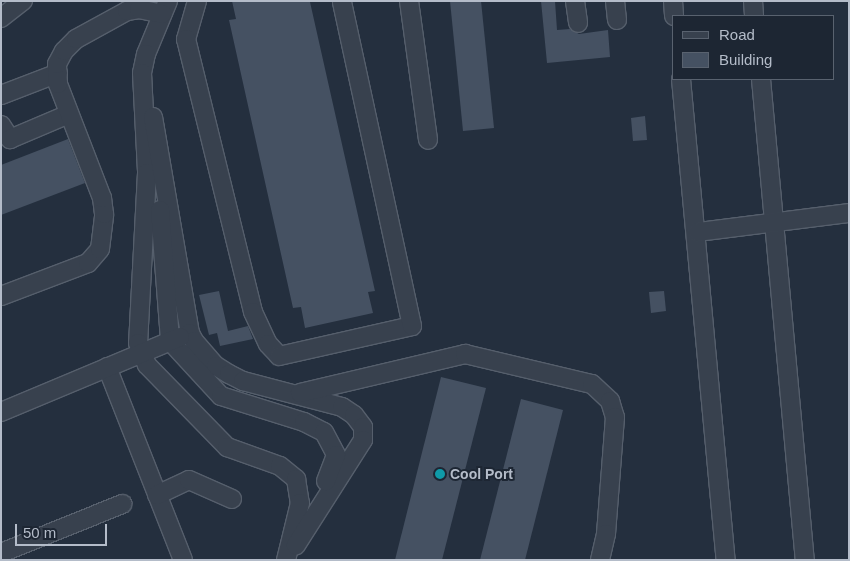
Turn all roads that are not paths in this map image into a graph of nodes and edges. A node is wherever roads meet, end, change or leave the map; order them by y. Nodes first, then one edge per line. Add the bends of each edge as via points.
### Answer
1 (23, 1) edge
2 (197, 1) edge
3 (342, 1) edge
4 (409, 1) edge
5 (575, 1) edge
6 (615, 1) edge
7 (673, 1) edge
8 (753, 1) edge
9 (165, 8) edge
10 (674, 15) edge
11 (754, 15) edge
12 (1, 18) edge
13 (617, 20) dead end
14 (578, 23) dead end
15 (146, 54) junction
16 (58, 74) junction
17 (681, 80) edge
18 (761, 80) edge
19 (1, 95) edge
20 (69, 114) junction
21 (1, 125) edge
22 (428, 140) dead end
23 (146, 172) junction
24 (849, 213) edge
25 (775, 221) junction
26 (698, 232) junction
27 (1, 296) edge
28 (190, 333) junction
29 (170, 341) junction
30 (140, 353) junction
31 (107, 367) junction
32 (299, 394) junction
33 (1, 412) edge
34 (157, 495) junction
35 (232, 499) dead end
36 (122, 504) dead end
37 (294, 531) junction
38 (1, 553) edge
39 (183, 560) edge
40 (288, 560) edge
41 (600, 560) edge
42 (726, 560) edge
43 (805, 560) edge

1 - 12 street
2 - 3 street via 186,40 253,312 268,344 279,356 412,326
4 - 22 street
5 - 14 street
6 - 13 street
7 - 10 street
8 - 11 street
9 - 15 street
9 - 16 street via 131,10 76,39 57,64
15 - 23 street via 142,89
15 - 28 street via 154,127
16 - 19 street
16 - 20 street
17 - 26 street
18 - 25 street
20 - 21 street via 10,139
20 - 27 street via 102,198 104,214 100,249 88,263
23 - 29 street via 154,183 160,209
23 - 30 street via 137,322
24 - 25 street
25 - 26 street
25 - 43 street
26 - 42 street
28 - 29 street
28 - 32 street via 216,366 229,374 243,381
29 - 30 street
29 - 37 street via 221,396 304,422 324,432 331,440 336,459
30 - 31 street
30 - 37 street via 147,365 227,447 280,466 296,479 300,503
31 - 33 street
31 - 34 street
32 - 40 street via 348,411 359,420 363,440
32 - 41 street via 465,354 592,384 610,401 615,417 606,534
34 - 35 street via 189,480
34 - 39 street
36 - 38 street
37 - 40 street

